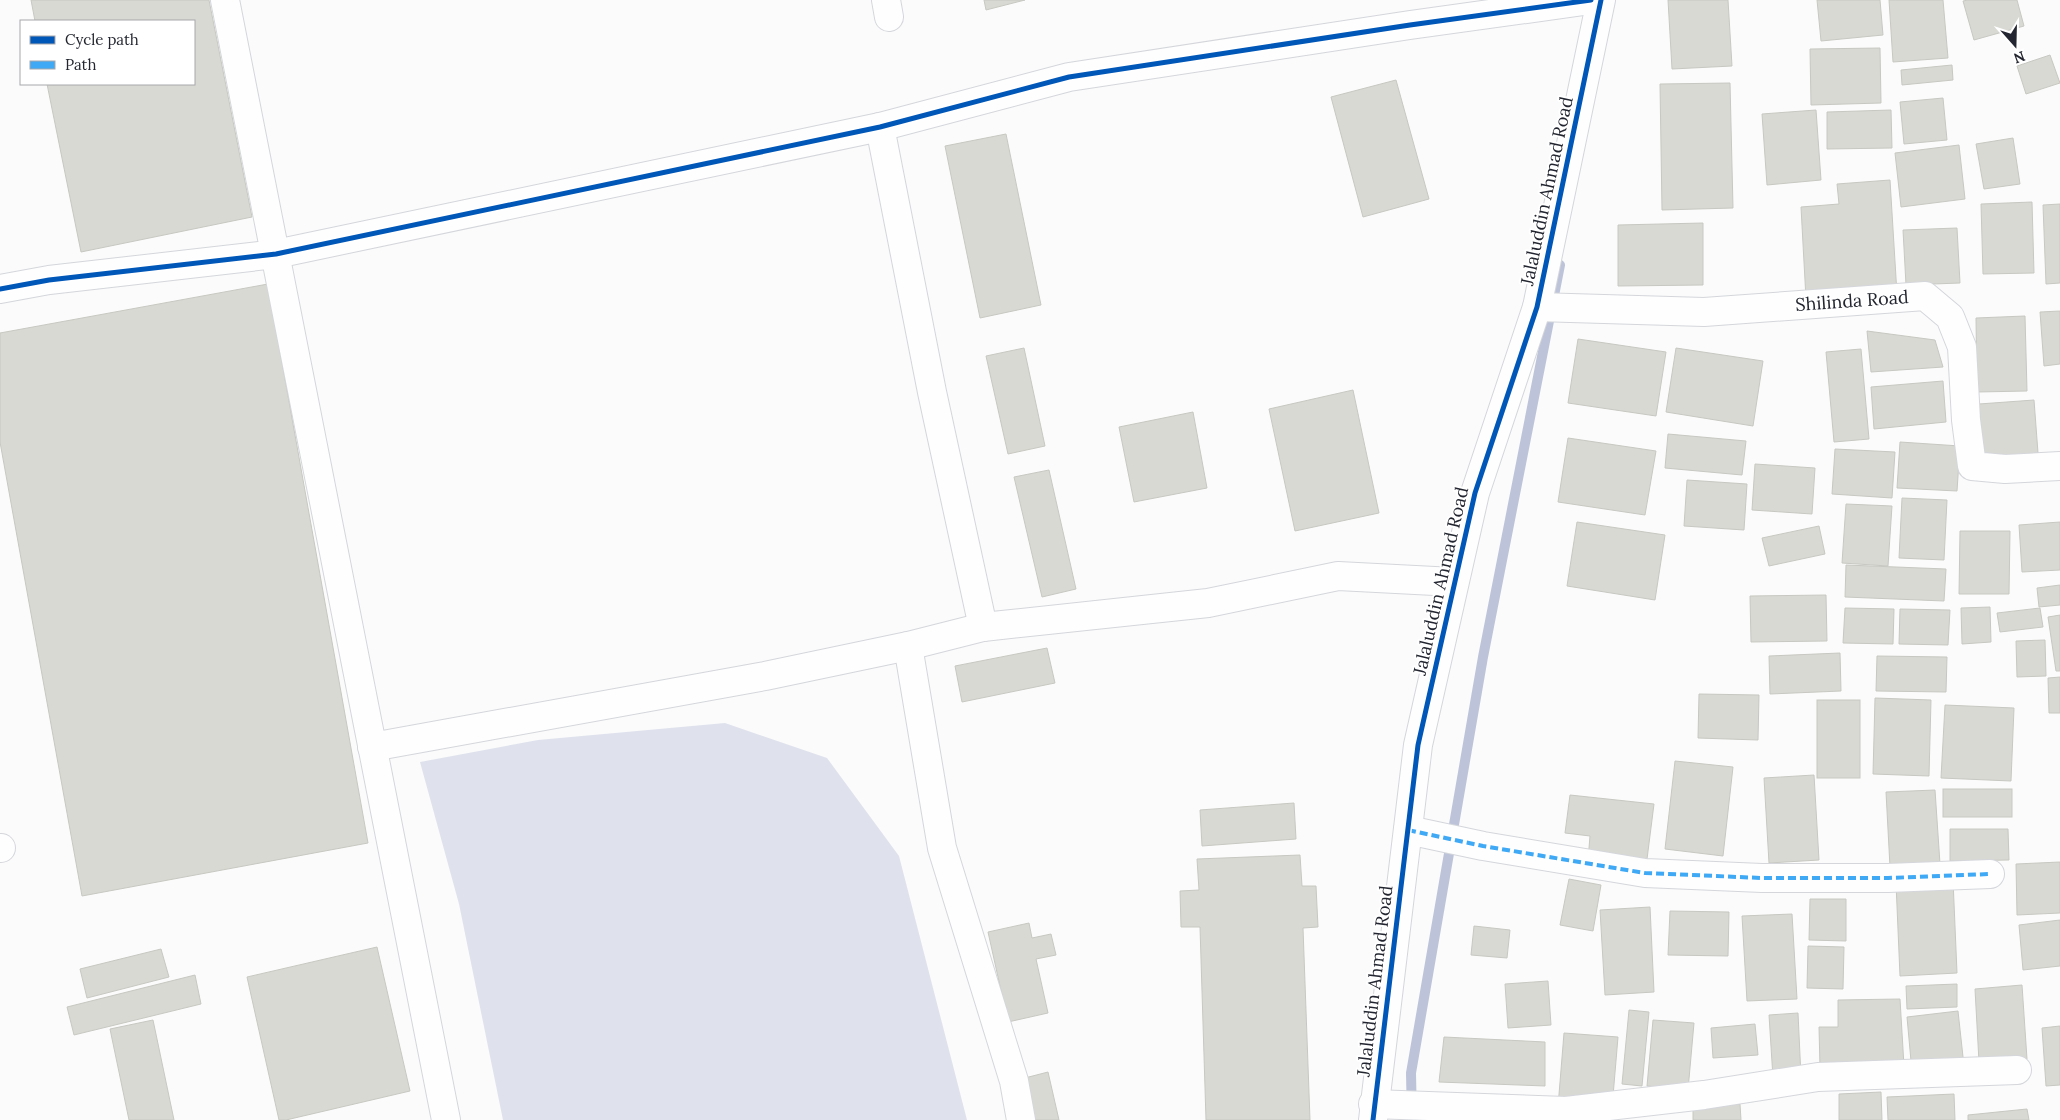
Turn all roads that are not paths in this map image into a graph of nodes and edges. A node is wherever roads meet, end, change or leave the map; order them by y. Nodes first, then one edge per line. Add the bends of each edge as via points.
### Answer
1 (225, 0) edge
2 (1592, 0) edge
3 (1601, 0) edge
4 (880, 127) junction
5 (276, 254) junction
6 (0, 289) edge
7 (1537, 308) junction
8 (2060, 466) edge
9 (1454, 582) junction
10 (983, 627) junction
11 (908, 646) junction
12 (372, 747) junction
13 (1408, 830) junction
14 (1990, 874) dead end
15 (2017, 1070) dead end
16 (1373, 1112) edge
17 (446, 1120) edge
18 (1020, 1120) edge

1 - 5 street
2 - 4 street via 1069,77
3 - 7 street, Jalaluddin Ahmad Road
4 - 5 street
4 - 10 street via 932,392
5 - 6 street via 50,280
5 - 12 street
7 - 8 street, Shilinda Road via 1704,312 1925,296 1950,318 1962,347 1972,466 2005,469
7 - 9 street, Jalaluddin Ahmad Road via 1474,493
9 - 10 street via 1338,576 1208,603
9 - 13 street, Jalaluddin Ahmad Road via 1418,745
10 - 11 street
11 - 12 street via 765,676
11 - 18 street via 942,848 1014,1080
12 - 17 street
13 - 14 street via 1645,873 1762,878
13 - 16 street, Jalaluddin Ahmad Road
15 - 16 street via 1818,1077 1704,1095 1566,1111

